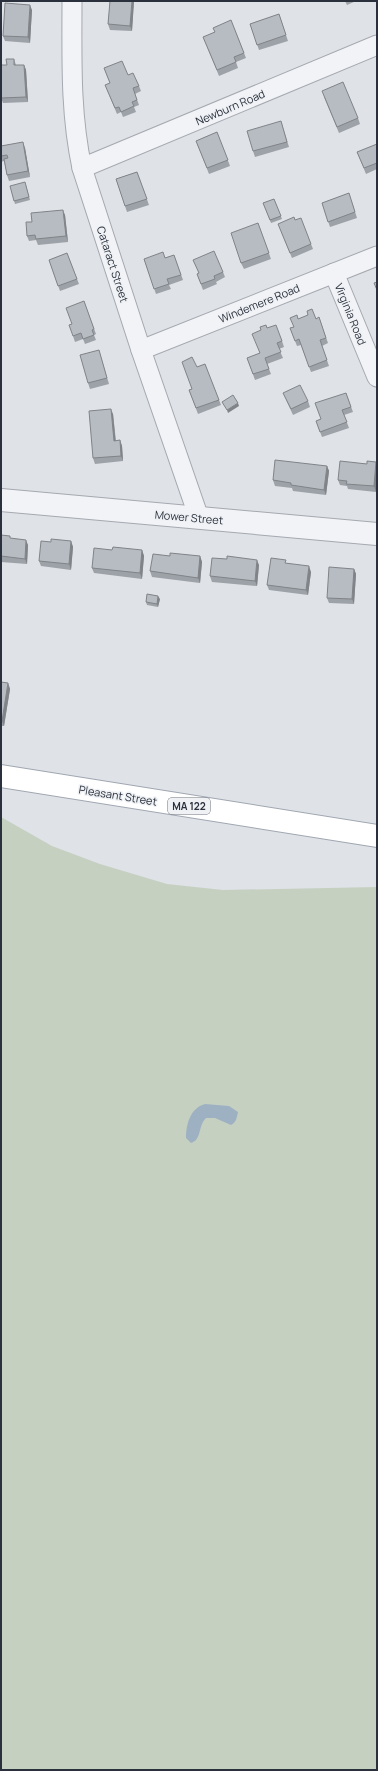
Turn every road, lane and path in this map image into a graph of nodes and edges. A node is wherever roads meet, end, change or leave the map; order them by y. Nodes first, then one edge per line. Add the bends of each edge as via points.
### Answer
1 (72, 1) edge
2 (377, 45) edge
3 (82, 168) junction
4 (377, 256) edge
5 (334, 273) junction
6 (141, 350) junction
7 (377, 377) edge
8 (1, 500) edge
9 (199, 518) junction
10 (377, 534) edge
11 (1, 776) edge
12 (377, 836) edge

1 - 3 street, Cataract Street via 72,108
2 - 3 street, Newburn Road
3 - 6 street, Cataract Street
4 - 5 street, Windemere Road
5 - 6 street, Windemere Road
5 - 7 street, Virginia Road
6 - 9 street, Cataract Street
8 - 9 street, Mower Street
9 - 10 street, Mower Street
11 - 12 main road, Pleasant Street / MA 122

